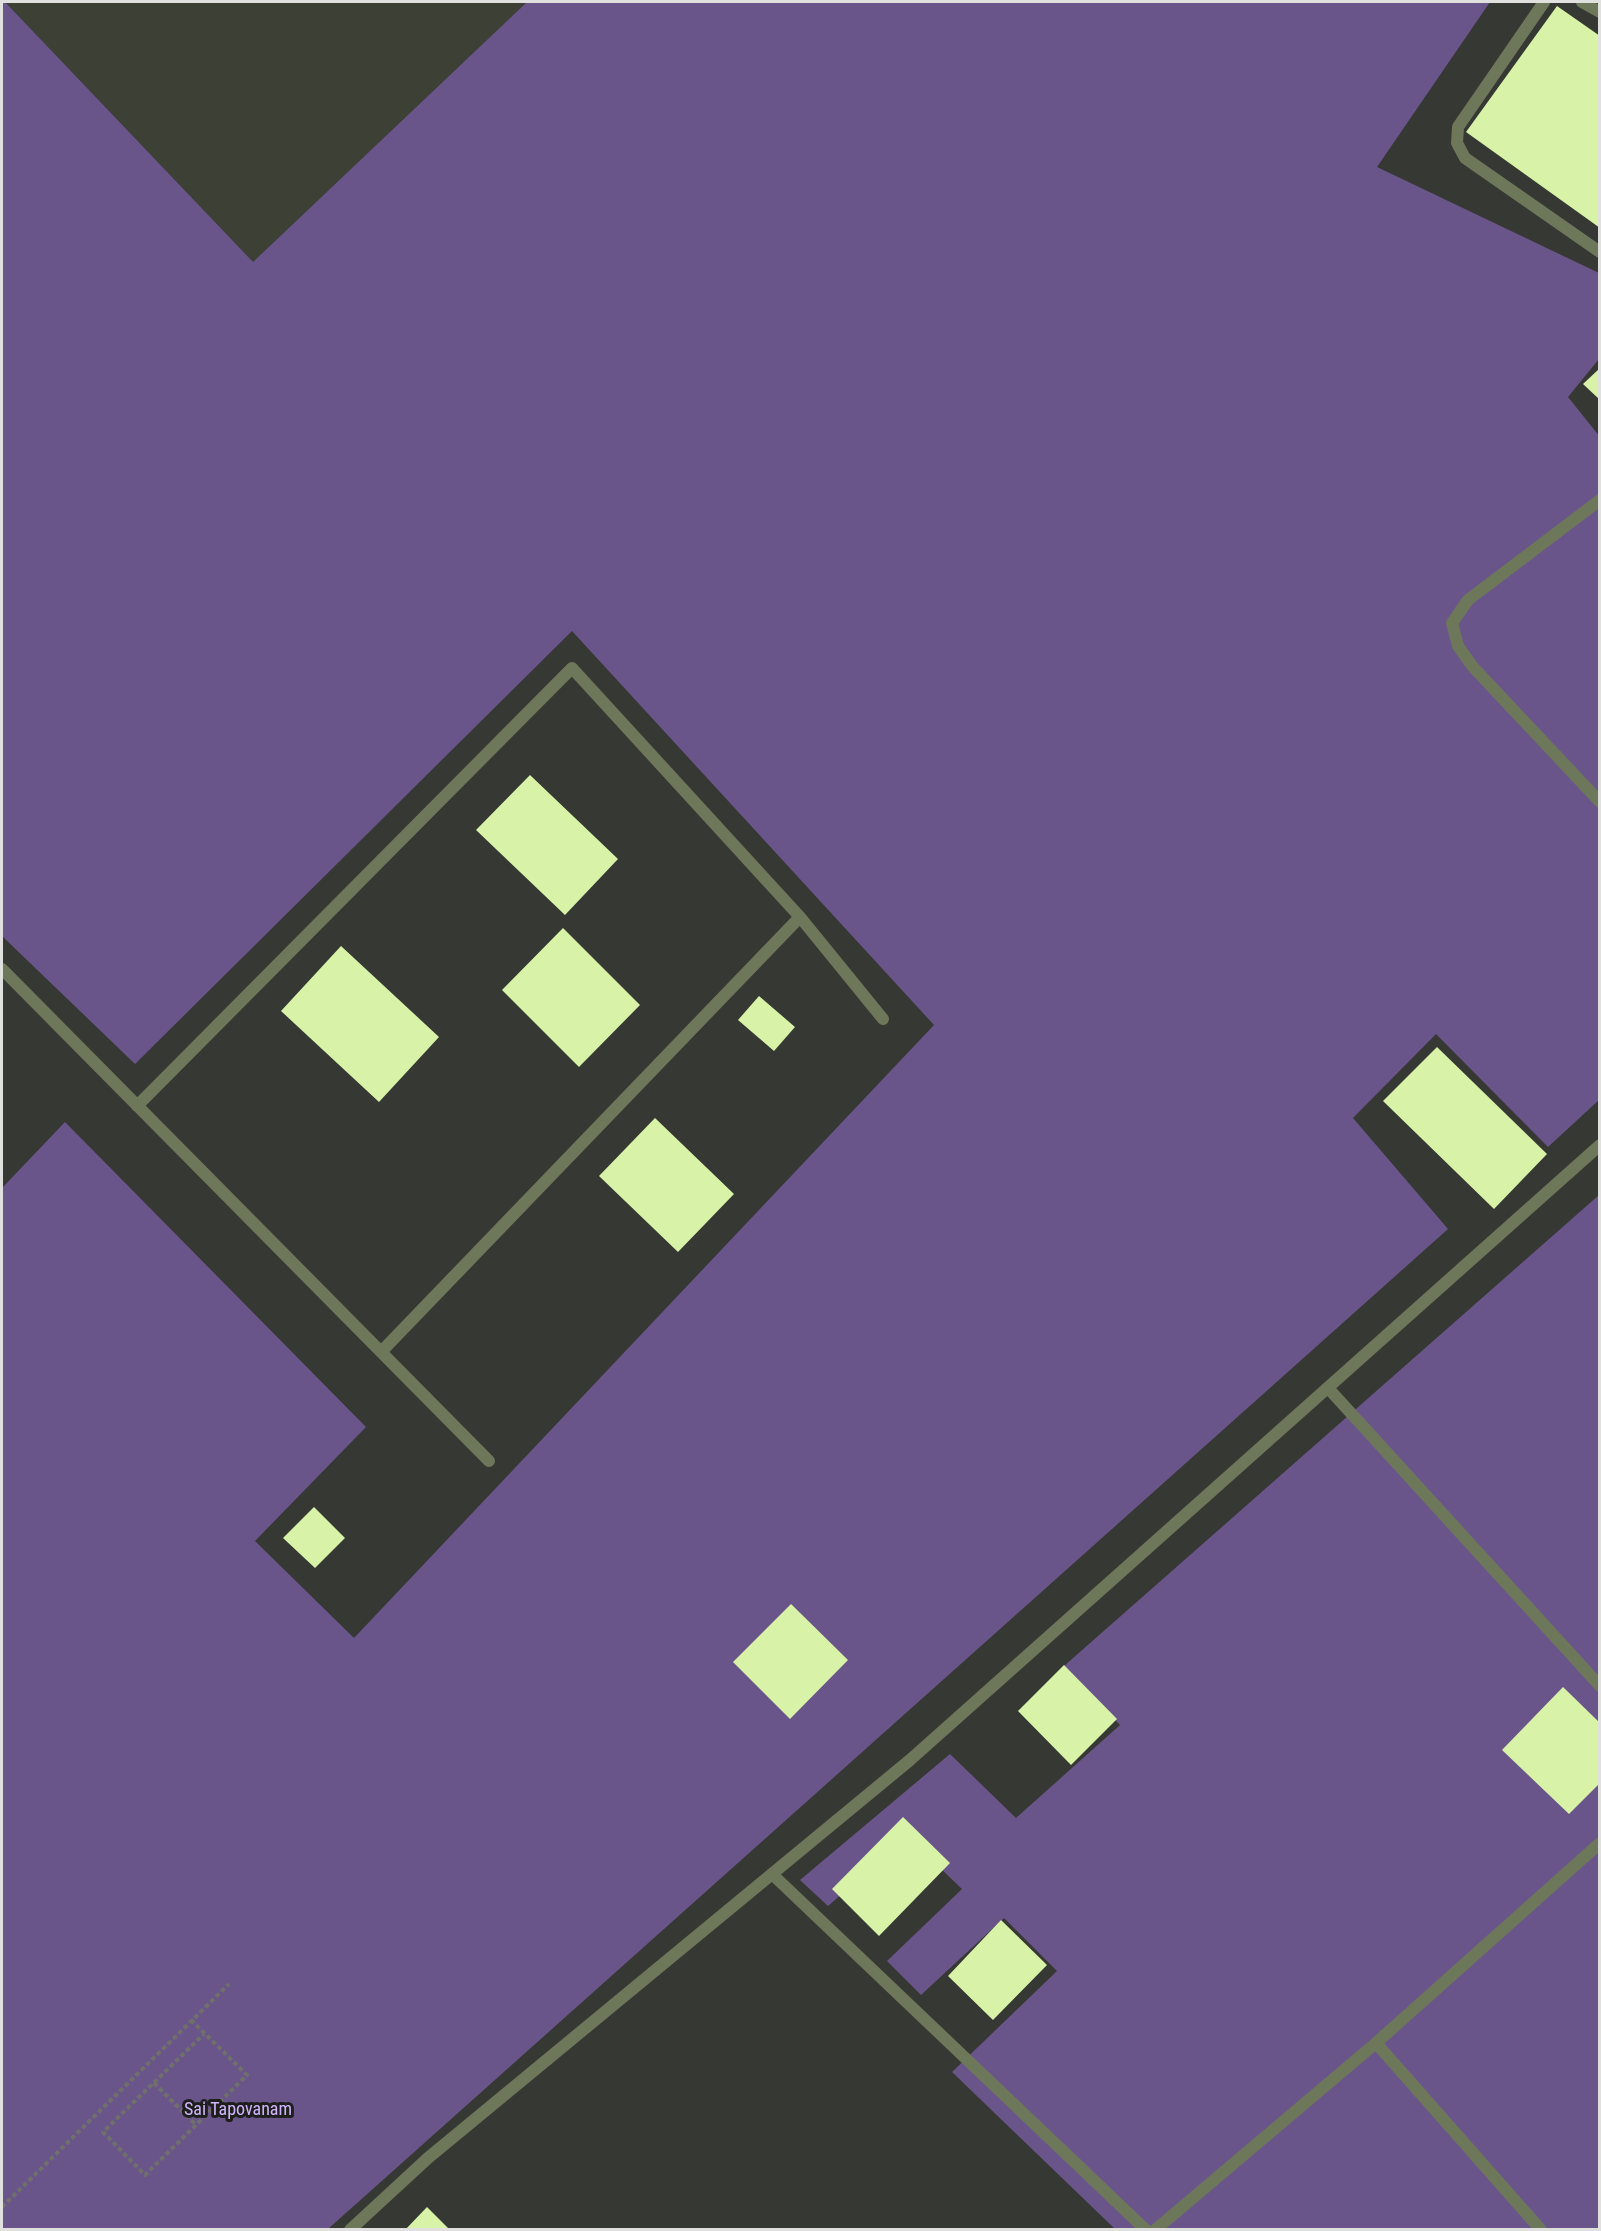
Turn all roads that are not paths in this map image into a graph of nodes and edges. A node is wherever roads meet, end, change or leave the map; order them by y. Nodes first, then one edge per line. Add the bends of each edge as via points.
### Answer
1 (1544, 2) edge
2 (1582, 2) edge
3 (1599, 12) edge
4 (1599, 252) edge
5 (1599, 500) edge
6 (1598, 797) edge
7 (800, 917) junction
8 (2, 969) edge
9 (883, 1019) dead end
10 (137, 1106) junction
11 (1599, 1145) edge
12 (381, 1352) junction
13 (1328, 1389) junction
14 (489, 1461) dead end
15 (1599, 1686) edge
16 (1599, 1843) edge
17 (772, 1874) junction
18 (1376, 2043) junction
19 (351, 2229) edge
20 (1146, 2229) edge
21 (1155, 2229) edge
22 (1541, 2229) edge

1 - 4 street via 1458,127 1457,143 1465,158
2 - 3 street
5 - 6 street via 1468,600 1452,623 1458,646 1473,667
7 - 9 street
7 - 10 street via 572,669
7 - 12 street
8 - 10 street
10 - 12 street
11 - 13 street
12 - 14 street
13 - 15 street
13 - 17 street via 910,1760
16 - 18 street
17 - 19 street via 428,2158
17 - 20 street
18 - 21 street
18 - 22 street

